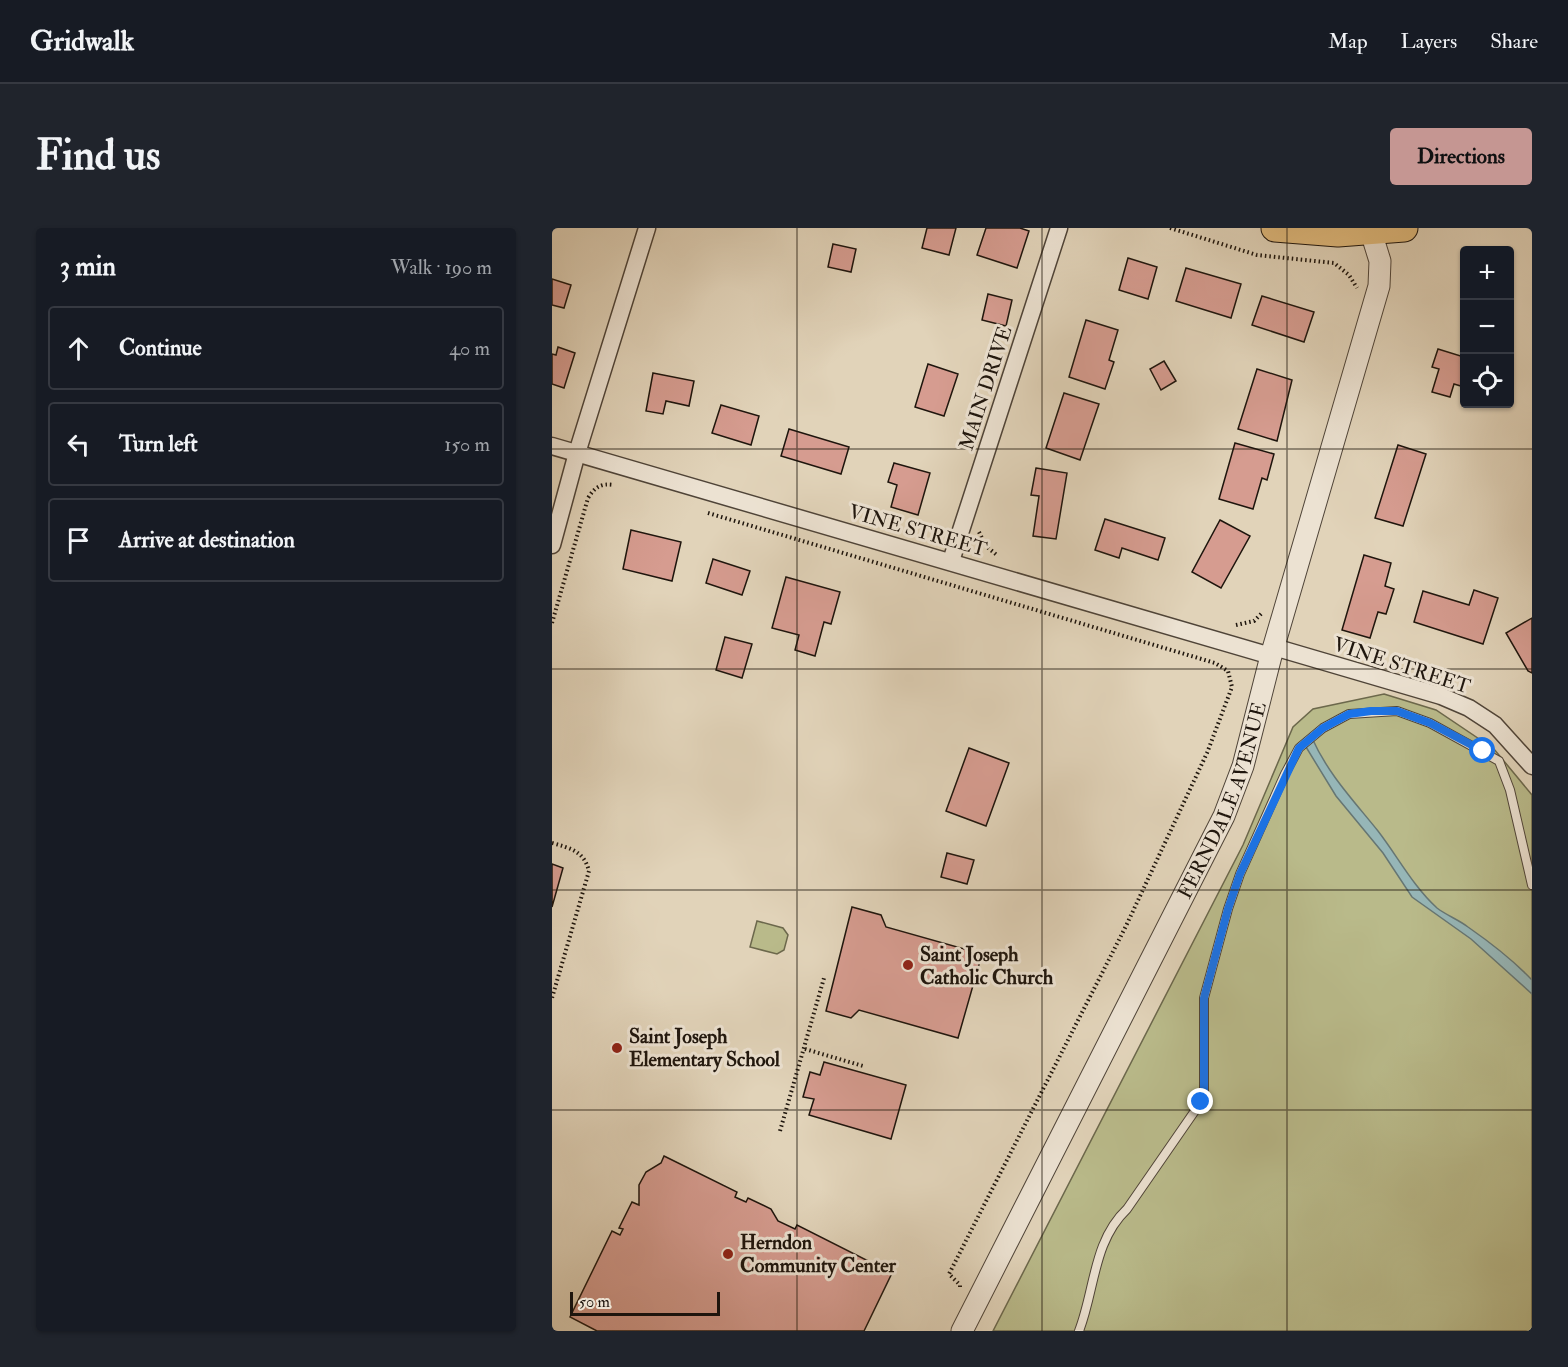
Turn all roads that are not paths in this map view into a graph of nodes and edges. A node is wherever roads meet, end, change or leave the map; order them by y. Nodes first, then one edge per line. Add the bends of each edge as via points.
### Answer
1 (647, 228) edge
2 (1059, 228) edge
3 (1275, 228) edge
4 (1404, 228) edge
5 (1371, 232) junction
6 (552, 446) edge
7 (577, 453) junction
8 (552, 545) edge
9 (951, 561) junction
10 (1272, 651) junction
11 (1532, 766) edge
12 (1532, 885) edge
13 (962, 1331) edge
14 (1079, 1331) edge

1 - 7 street
2 - 9 street, MAIN DRIVE
3 - 5 main road
4 - 5 main road
5 - 10 street, FERNDALE AVENUE via 1380,261 1379,286
6 - 7 street, VINE STREET
7 - 8 street
7 - 9 street, VINE STREET
9 - 10 street, VINE STREET
10 - 11 street, VINE STREET via 1442,696 1495,725
10 - 13 street, FERNDALE AVENUE via 1243,766 1224,816
12 - 14 lane via 1510,790 1499,761 1483,751 1430,723 1397,711 1349,714 1323,728 1299,748 1240,874 1228,909 1204,998 1204,1094 1127,1209 1114,1221 1094,1270 1088,1309

